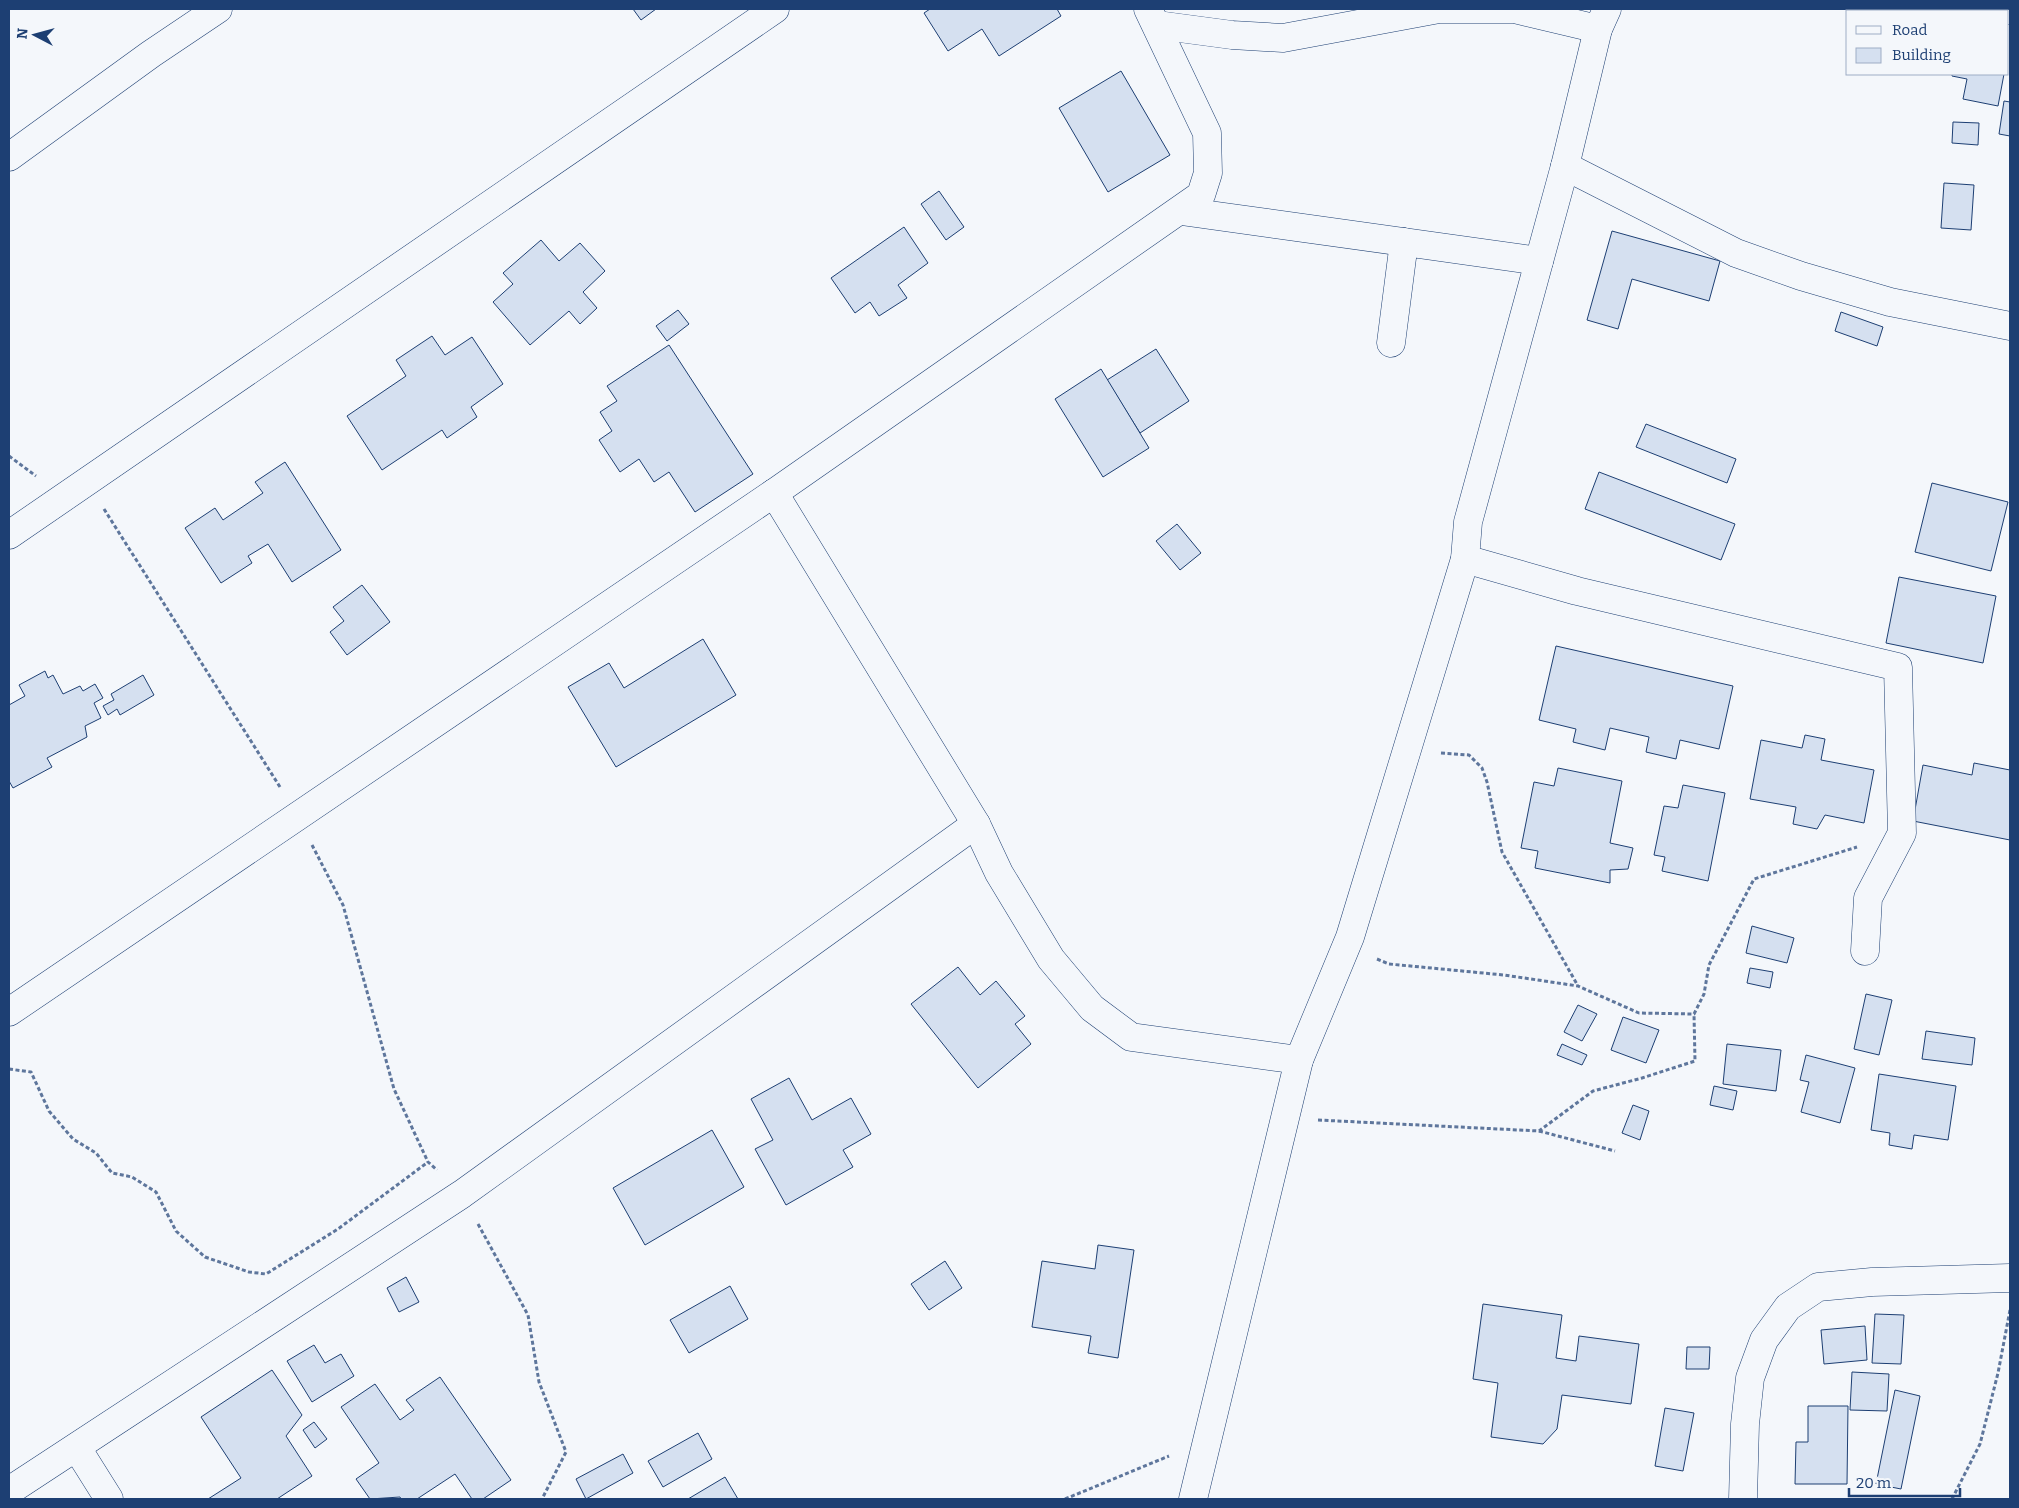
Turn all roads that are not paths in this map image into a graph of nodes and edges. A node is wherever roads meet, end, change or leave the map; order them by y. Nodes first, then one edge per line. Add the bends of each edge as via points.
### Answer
1 (218, 9) edge
2 (775, 9) edge
3 (1152, 17) edge
4 (1602, 19) edge
5 (9, 157) edge
6 (1564, 166) junction
7 (1181, 211) junction
8 (1404, 242) junction
9 (1539, 261) junction
10 (2010, 326) edge
11 (1391, 342) dead end
12 (774, 493) junction
13 (9, 535) edge
14 (1465, 559) junction
15 (976, 824) junction
16 (1865, 951) dead end
17 (9, 1012) edge
18 (1299, 1060) junction
19 (2010, 1278) edge
20 (78, 1448) junction
21 (9, 1492) edge
22 (109, 1499) edge
23 (1194, 1499) edge
24 (1743, 1499) edge

1 - 5 street via 150,54
2 - 13 street
3 - 4 street via 1232,35 1283,38 1439,9 1514,9
3 - 7 street via 1207,133 1208,173 1201,195
4 - 6 street
6 - 9 street
6 - 10 street via 1736,253 1890,302
7 - 8 street
7 - 12 street
8 - 9 street
8 - 11 street
9 - 14 street via 1468,522
12 - 15 street
12 - 17 street
14 - 16 street via 1577,591 1898,667 1902,833 1868,898
14 - 18 street via 1350,937
15 - 18 street via 998,873 1051,959 1092,1008 1131,1037
15 - 20 street via 462,1194
18 - 23 street
19 - 24 street via 1872,1282 1818,1288 1788,1307 1764,1340 1750,1378
20 - 21 street
20 - 22 street

